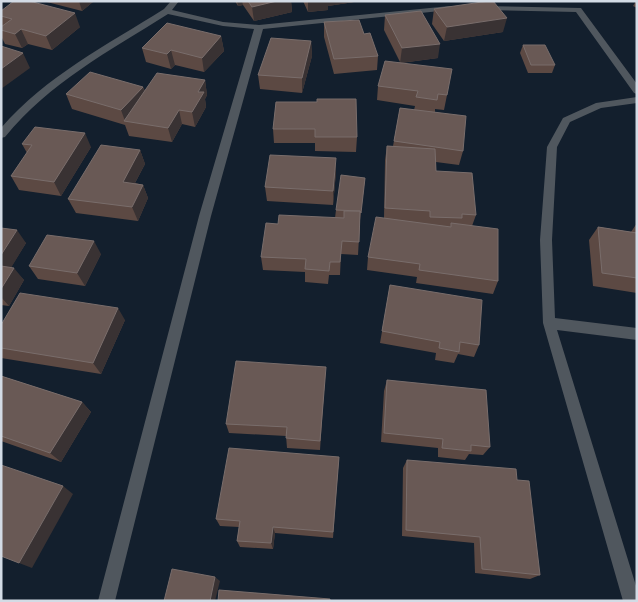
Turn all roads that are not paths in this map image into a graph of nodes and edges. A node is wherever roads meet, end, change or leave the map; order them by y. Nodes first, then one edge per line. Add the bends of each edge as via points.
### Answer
1 (175, 1) edge
2 (571, 1) edge
3 (456, 8) edge
4 (474, 8) edge
5 (578, 10) junction
6 (167, 12) junction
7 (259, 27) junction
8 (637, 91) edge
9 (637, 100) edge
10 (1, 136) edge
11 (549, 323) junction
12 (637, 334) edge
13 (633, 599) edge
14 (106, 601) edge

1 - 6 street
2 - 5 street
3 - 7 street
4 - 5 street
5 - 8 street
6 - 7 street via 223,24
6 - 10 street via 86,60 49,87 13,119
7 - 14 street via 205,216
9 - 11 street via 599,105 566,120 552,147 546,240
11 - 12 street
11 - 13 street

